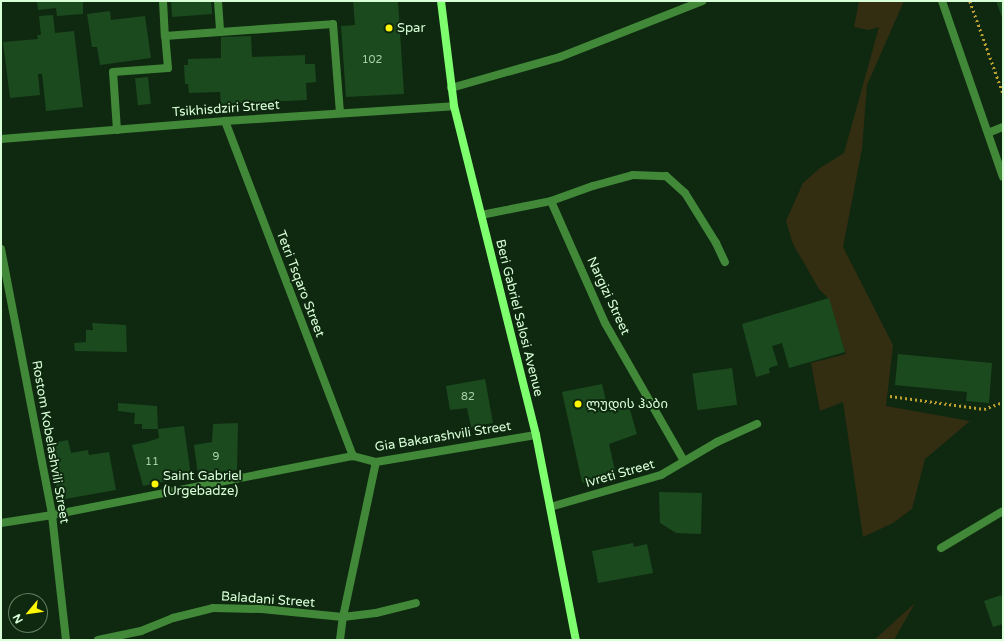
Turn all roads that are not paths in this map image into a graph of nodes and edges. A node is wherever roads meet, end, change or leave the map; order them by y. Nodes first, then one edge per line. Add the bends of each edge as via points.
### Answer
1 (163, 1) edge
2 (218, 1) edge
3 (441, 1) edge
4 (702, 1) edge
5 (942, 1) edge
6 (220, 32) junction
7 (165, 36) junction
8 (451, 88) junction
9 (454, 106) junction
10 (340, 113) junction
11 (225, 121) junction
12 (1003, 127) edge
13 (117, 130) junction
14 (988, 133) junction
15 (1, 139) edge
16 (1003, 177) edge
17 (551, 201) junction
18 (481, 215) junction
19 (1, 249) edge
20 (725, 262) dead end
21 (757, 424) dead end
22 (536, 434) junction
23 (353, 456) junction
24 (684, 461) junction
25 (376, 462) junction
26 (550, 507) junction
27 (1003, 511) edge
28 (52, 515) junction
29 (1, 523) edge
30 (941, 548) dead end
31 (416, 603) dead end
32 (343, 617) junction
33 (66, 640) edge
34 (98, 640) edge
35 (340, 640) edge
36 (576, 640) edge

1 - 7 street
2 - 6 street
3 - 8 main road, Beri Gabriel Salosi Avenue
4 - 8 street via 560,57
5 - 14 street
6 - 7 street
6 - 10 street via 333,24
7 - 13 street via 168,68 113,72
8 - 9 main road, Beri Gabriel Salosi Avenue
9 - 10 street, Tsikhisdziri Street
9 - 18 main road, Beri Gabriel Salosi Avenue
10 - 11 street, Tsikhisdziri Street
11 - 13 street, Tsikhisdziri Street
11 - 23 street, Tetri Tsqaro Street
12 - 14 street
13 - 15 street, Tsikhisdziri Street
14 - 16 street
17 - 18 street
17 - 20 street via 634,175 666,176 685,193
17 - 24 street, Nargizi Street via 605,323
18 - 22 main road, Beri Gabriel Salosi Avenue
19 - 28 street, Rostom Kobelashvili Street
21 - 24 street, Ivreti Street via 717,442
22 - 25 street, Gia Bakarashvili Street
22 - 26 main road, Beri Gabriel Salosi Avenue
23 - 25 street, Gia Bakarashvili Street
23 - 28 street, Gia Bakarashvili Street
24 - 26 street, Ivreti Street via 662,475
25 - 32 street
26 - 36 main road, Beri Gabriel Salosi Avenue
27 - 30 street
28 - 29 street, Gia Bakarashvili Street
28 - 33 street, Rostom Kobelashvili Street
31 - 32 street, Baladani Street via 376,613
32 - 34 street, Baladani Street via 262,609 213,608 173,618 141,631
32 - 35 street

